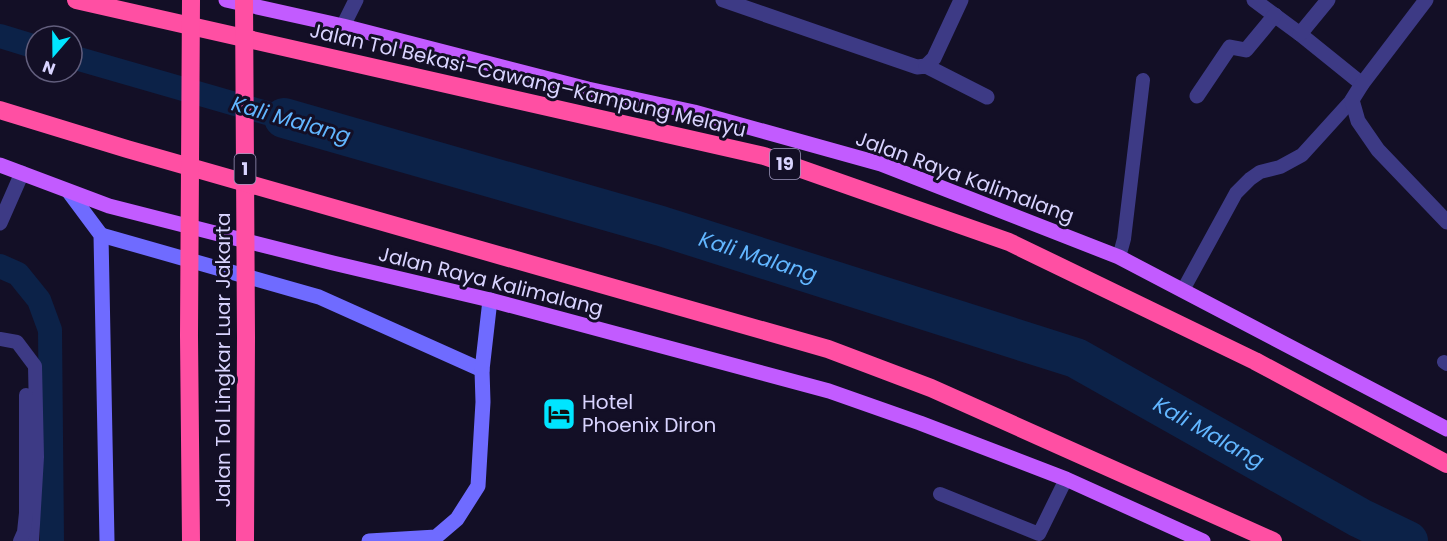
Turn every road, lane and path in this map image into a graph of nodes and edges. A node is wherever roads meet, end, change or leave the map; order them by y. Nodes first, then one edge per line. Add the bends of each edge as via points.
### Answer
1 (76, 0) edge
2 (191, 0) edge
3 (226, 0) edge
4 (244, 0) edge
5 (356, 0) edge
6 (723, 0) edge
7 (961, 0) edge
8 (1254, 0) edge
9 (1328, 0) edge
10 (1426, 0) edge
11 (1275, 15) junction
12 (343, 26) junction
13 (1300, 34) junction
14 (926, 66) junction
15 (1143, 80) dead end
16 (1362, 84) junction
17 (1197, 96) dead end
18 (987, 97) dead end
19 (1353, 105) junction
20 (0, 110) edge
21 (0, 165) edge
22 (22, 173) junction
23 (69, 192) junction
24 (1447, 222) edge
25 (0, 223) edge
26 (101, 235) junction
27 (1119, 257) junction
28 (1183, 290) junction
29 (490, 300) junction
30 (0, 339) edge
31 (26, 351) junction
32 (482, 370) junction
33 (1447, 429) edge
34 (1447, 464) edge
35 (1066, 479) junction
36 (940, 494) dead end
37 (190, 536) edge
38 (20, 541) edge
39 (32, 541) edge
40 (107, 541) edge
41 (245, 541) edge
42 (369, 541) edge
43 (1203, 541) edge
44 (1273, 541) edge

1 - 34 highway, Jalan Tol Bekasi–Cawang–Kampung Melayu / 19 via 764,156 1009,242 1255,361
2 - 37 highway, Jalan Tol Lingkar Luar Jakarta
3 - 12 main road, Jalan Raya Kalimalang
4 - 41 highway, Jalan Tol Lingkar Luar Jakarta / 1
5 - 12 street
6 - 14 street via 917,67
7 - 14 street via 934,58
8 - 11 street
9 - 13 street
10 - 16 street
11 - 13 street
11 - 17 street via 1246,50 1230,47
12 - 27 main road, Jalan Raya Kalimalang via 694,112 881,164
13 - 16 street
14 - 18 street
15 - 27 lane
16 - 19 street
19 - 24 street via 1358,121 1378,150
19 - 28 lane via 1302,155 1260,172 1236,193
20 - 44 highway via 828,349 931,388
21 - 22 main road, Jalan Raya Kalimalang
22 - 23 main road, Jalan Raya Kalimalang
22 - 25 street
23 - 26 street
23 - 29 main road, Jalan Raya Kalimalang via 109,206
26 - 32 street via 319,297
26 - 40 street
27 - 28 main road, Jalan Raya Kalimalang
28 - 33 main road, Jalan Raya Kalimalang
29 - 32 street
29 - 35 main road, Jalan Raya Kalimalang via 829,391
30 - 31 lane via 17,342
31 - 38 lane via 26,513
31 - 39 lane via 35,377 37,457
32 - 42 street via 478,486 457,519 436,537
35 - 36 lane via 1039,534
35 - 43 main road, Jalan Raya Kalimalang

